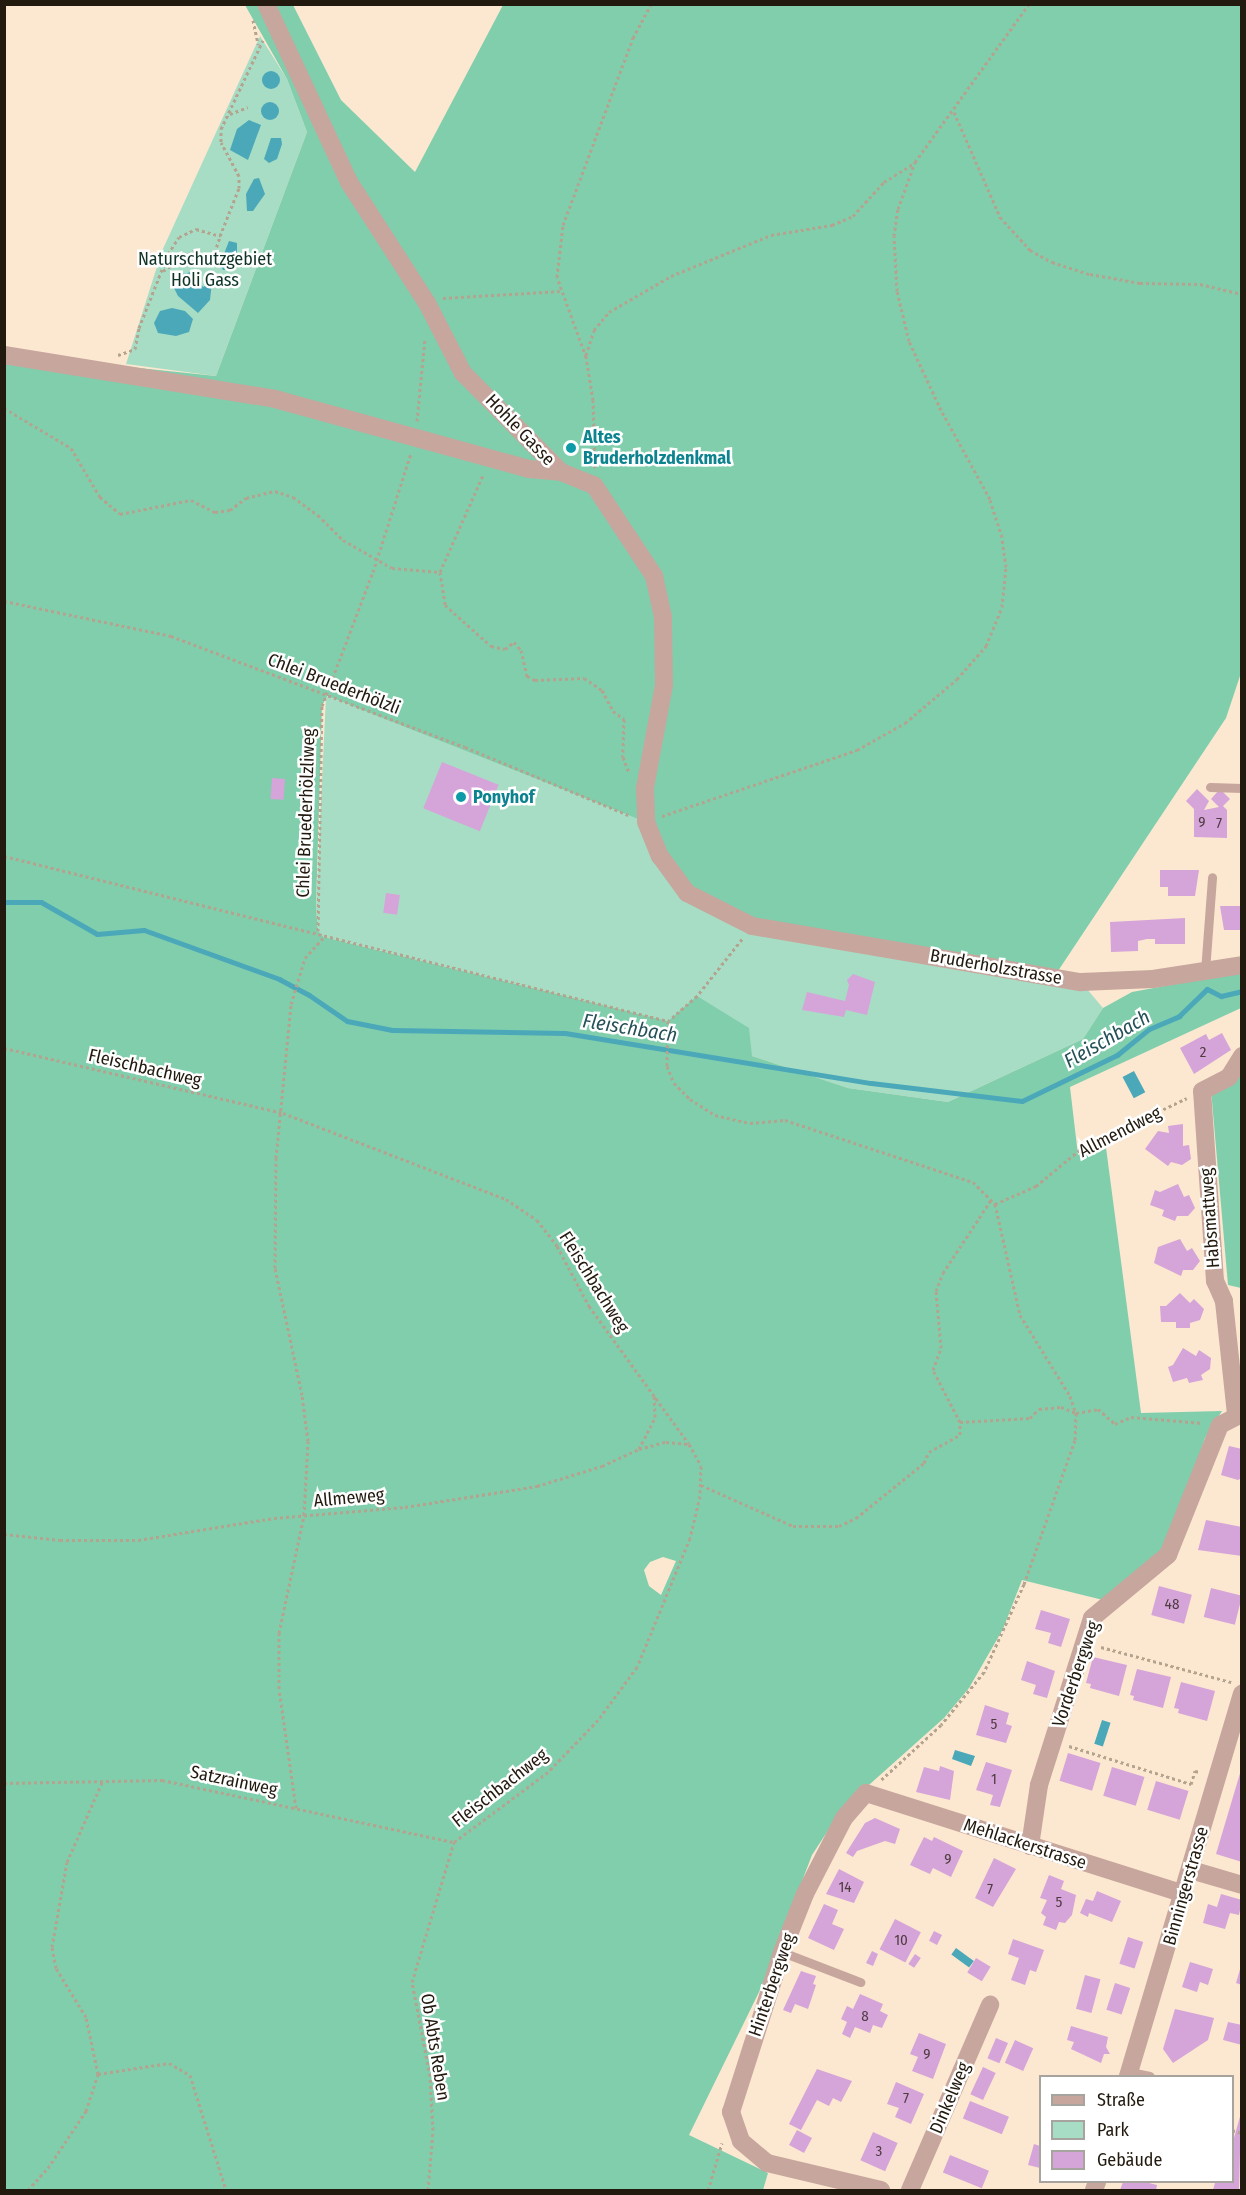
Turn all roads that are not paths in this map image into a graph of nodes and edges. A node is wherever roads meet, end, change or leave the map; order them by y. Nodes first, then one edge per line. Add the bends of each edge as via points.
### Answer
1 (258, 8) edge
2 (4, 355) edge
3 (561, 472) junction
4 (1209, 787) dead end
5 (1242, 788) edge
6 (1212, 878) dead end
7 (752, 926) joint
8 (1242, 965) edge
9 (1205, 971) junction
10 (1242, 1056) edge
11 (1239, 1414) edge
12 (1242, 1694) edge
13 (866, 1793) joint
14 (1030, 1846) junction
15 (1191, 1870) junction
16 (1242, 1885) edge
17 (1184, 1894) junction
18 (782, 1952) junction
19 (860, 1982) dead end
20 (990, 2005) dead end
21 (1129, 2074) edge
22 (881, 2190) edge
23 (910, 2190) edge

1 - 3 street, Hohle Gasse via 349,183 427,303 463,373
2 - 3 street via 275,399 489,459
3 - 7 street, Hohle Gasse via 594,485 654,576 663,617 664,685 645,788 646,822 660,856 687,894
4 - 5 lane
6 - 9 lane
7 - 9 street, Bruderholzstrasse via 1081,982 1153,979
8 - 9 street, Bruderholzstrasse
10 - 11 street, Habsmattweg via 1229,1077 1202,1091 1215,1281 1224,1301 1231,1396
11 - 14 street, Vorderbergweg via 1220,1425 1168,1555 1097,1612 1053,1741 1034,1808
12 - 15 street, Binningerstrasse
13 - 14 street, Mehlackerstrasse
13 - 18 street, Hinterbergweg via 844,1818 805,1894
14 - 17 street, Mehlackerstrasse
15 - 16 street
15 - 17 street, Binningerstrasse
17 - 21 street, Binningerstrasse
18 - 19 lane
18 - 22 street, Hinterbergweg via 731,2112 741,2140 767,2163
20 - 23 street, Dinkelweg

